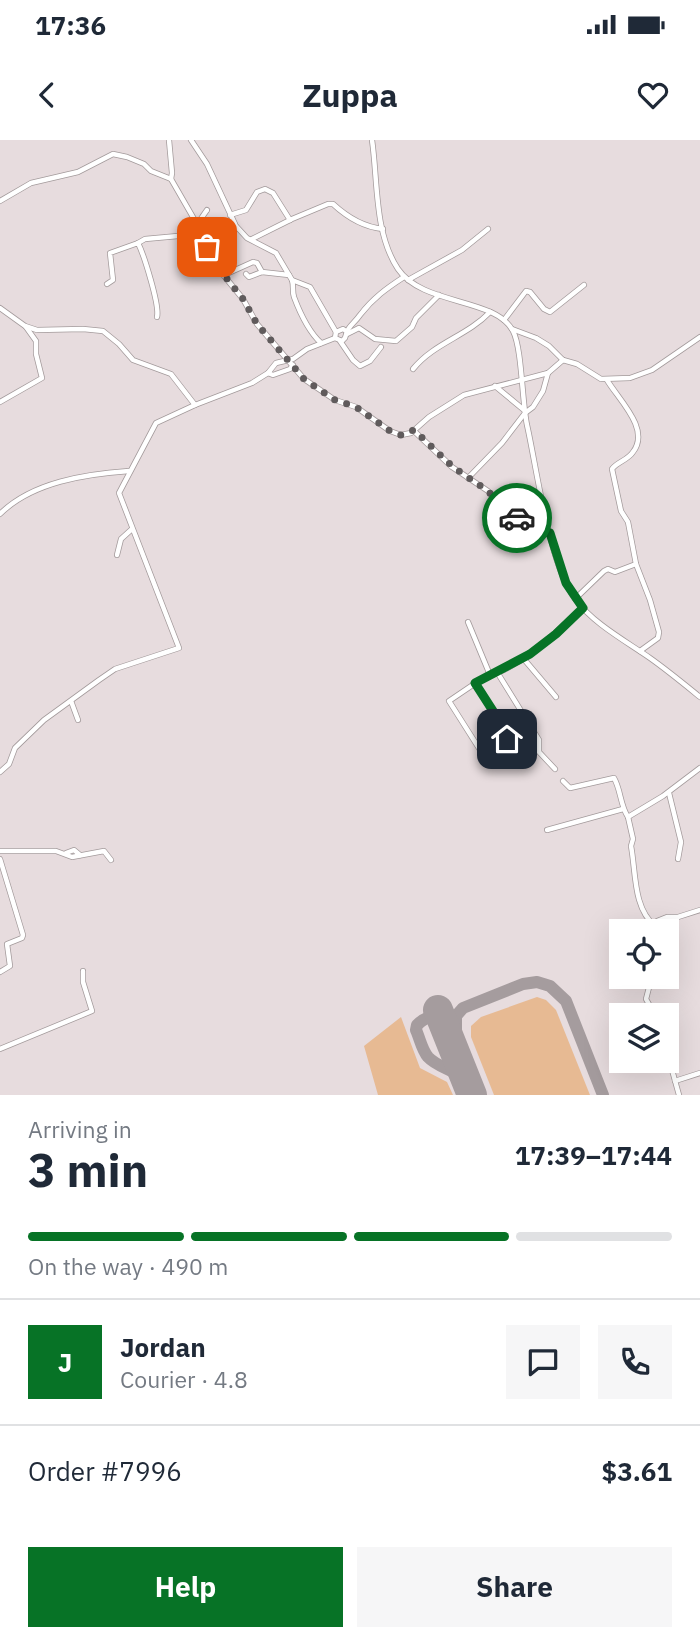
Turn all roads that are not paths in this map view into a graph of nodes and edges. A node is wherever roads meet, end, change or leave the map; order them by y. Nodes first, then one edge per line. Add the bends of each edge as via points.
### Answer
1 (169, 140) edge
2 (191, 140) edge
3 (372, 140) edge
4 (171, 179) junction
5 (0, 201) edge
6 (207, 210) dead end
7 (230, 215) junction
8 (290, 220) junction
9 (197, 224) junction
10 (236, 225) junction
11 (383, 229) junction
12 (488, 229) dead end
13 (226, 230) junction
14 (202, 233) junction
15 (251, 240) junction
16 (138, 243) junction
17 (207, 247) junction
18 (262, 272) junction
19 (246, 274) dead end
20 (224, 275) junction
21 (290, 277) junction
22 (406, 278) junction
23 (107, 284) dead end
24 (584, 285) dead end
25 (439, 295) junction
26 (0, 308) edge
27 (490, 312) junction
28 (157, 317) dead end
29 (504, 320) junction
30 (25, 326) junction
31 (512, 329) junction
32 (346, 333) junction
33 (337, 337) junction
34 (700, 337) edge
35 (378, 340) junction
36 (387, 341) junction
37 (321, 343) junction
38 (381, 346) junction
39 (288, 359) junction
40 (563, 360) junction
41 (293, 365) junction
42 (413, 369) dead end
43 (268, 373) junction
44 (548, 373) junction
45 (521, 380) junction
46 (607, 380) junction
47 (495, 385) junction
48 (0, 402) edge
49 (195, 405) junction
50 (524, 411) junction
51 (414, 430) junction
52 (130, 471) junction
53 (468, 478) junction
54 (0, 514) edge
55 (132, 529) junction
56 (550, 533) junction
57 (117, 555) dead end
58 (636, 564) junction
59 (575, 598) junction
60 (583, 608) junction
61 (468, 622) dead end
62 (640, 651) junction
63 (523, 658) junction
64 (497, 672) junction
65 (490, 675) junction
66 (475, 683) junction
67 (556, 697) dead end
68 (700, 697) edge
69 (71, 701) junction
70 (78, 720) dead end
71 (507, 739) dead end
72 (488, 764) dead end
73 (700, 768) edge
74 (555, 769) dead end
75 (0, 772) edge
76 (563, 781) dead end
77 (669, 792) junction
78 (623, 809) junction
79 (628, 817) junction
80 (547, 830) dead end
81 (0, 851) edge
82 (0, 859) edge
83 (678, 859) dead end
84 (111, 860) dead end
85 (1, 867) edge
86 (700, 911) edge
87 (647, 919) edge
88 (662, 919) edge
89 (83, 971) dead end
90 (0, 972) edge
91 (0, 1049) edge
92 (673, 1073) edge
93 (700, 1073) edge
94 (675, 1081) junction
95 (678, 1095) edge

1 - 4 street
2 - 7 street
3 - 11 street
4 - 5 street via 113,154 78,172 31,183
4 - 9 street
6 - 9 street
7 - 8 street via 246,210 257,192 265,189 273,193
7 - 10 street
8 - 11 street via 333,204 351,219
8 - 15 street
9 - 14 street
10 - 13 street
10 - 15 street
11 - 22 street
12 - 22 street via 462,250
13 - 14 street
13 - 17 street
14 - 16 street
14 - 17 street
15 - 21 street via 276,253
16 - 23 street via 110,253 114,275
16 - 28 street via 155,292
17 - 20 street
18 - 19 street
18 - 20 street via 253,262
18 - 21 street
20 - 39 street
21 - 33 street via 310,287
21 - 37 street via 301,314
22 - 25 street
22 - 32 street via 376,295
24 - 29 street via 550,312 526,292
25 - 27 street
25 - 36 street via 406,333
26 - 30 street
27 - 29 street
27 - 42 street via 470,330 430,352
29 - 31 street
30 - 48 street via 36,341 42,377
30 - 49 street via 103,331 133,360 172,374
31 - 40 street via 543,342
31 - 45 street
32 - 33 street
32 - 33 street via 343,329
32 - 35 street via 359,328
33 - 37 street
33 - 38 street via 360,366
34 - 46 street via 652,370
35 - 36 street
35 - 38 street
36 - 38 street
37 - 39 street
39 - 41 street
39 - 43 street via 276,363
40 - 44 street
40 - 46 street
41 - 43 street
41 - 51 street via 316,389 370,415 390,431 401,435
43 - 49 street
44 - 45 street
44 - 50 street via 533,407
45 - 47 street
45 - 50 street
46 - 58 street via 639,431 633,452 612,469
47 - 50 street
47 - 51 street via 464,395
49 - 52 street via 156,423
50 - 53 street via 502,443
50 - 56 street
51 - 53 street
52 - 54 street via 61,482 34,491
52 - 55 street via 119,493
53 - 56 street via 515,517
55 - 57 street via 121,539
55 - 69 street via 179,648 115,669
56 - 59 street
58 - 59 street via 615,572 604,570
58 - 62 street via 659,632 658,638
59 - 60 street
60 - 62 street
60 - 63 street
61 - 65 street
62 - 68 street
63 - 64 street
63 - 67 street
64 - 65 street
64 - 74 street via 539,740 539,752
65 - 66 street
66 - 71 street
66 - 72 street via 449,701
69 - 70 street
69 - 75 street via 15,748
73 - 77 street
76 - 78 street via 570,788 614,778
77 - 79 street
77 - 83 street via 681,838
78 - 79 street
78 - 80 street
79 - 87 street via 638,900
81 - 84 street via 104,852
82 - 85 street
85 - 90 street via 23,935 8,944 10,966
86 - 88 street
89 - 91 street via 92,1011
92 - 94 street
93 - 94 street
94 - 95 street

